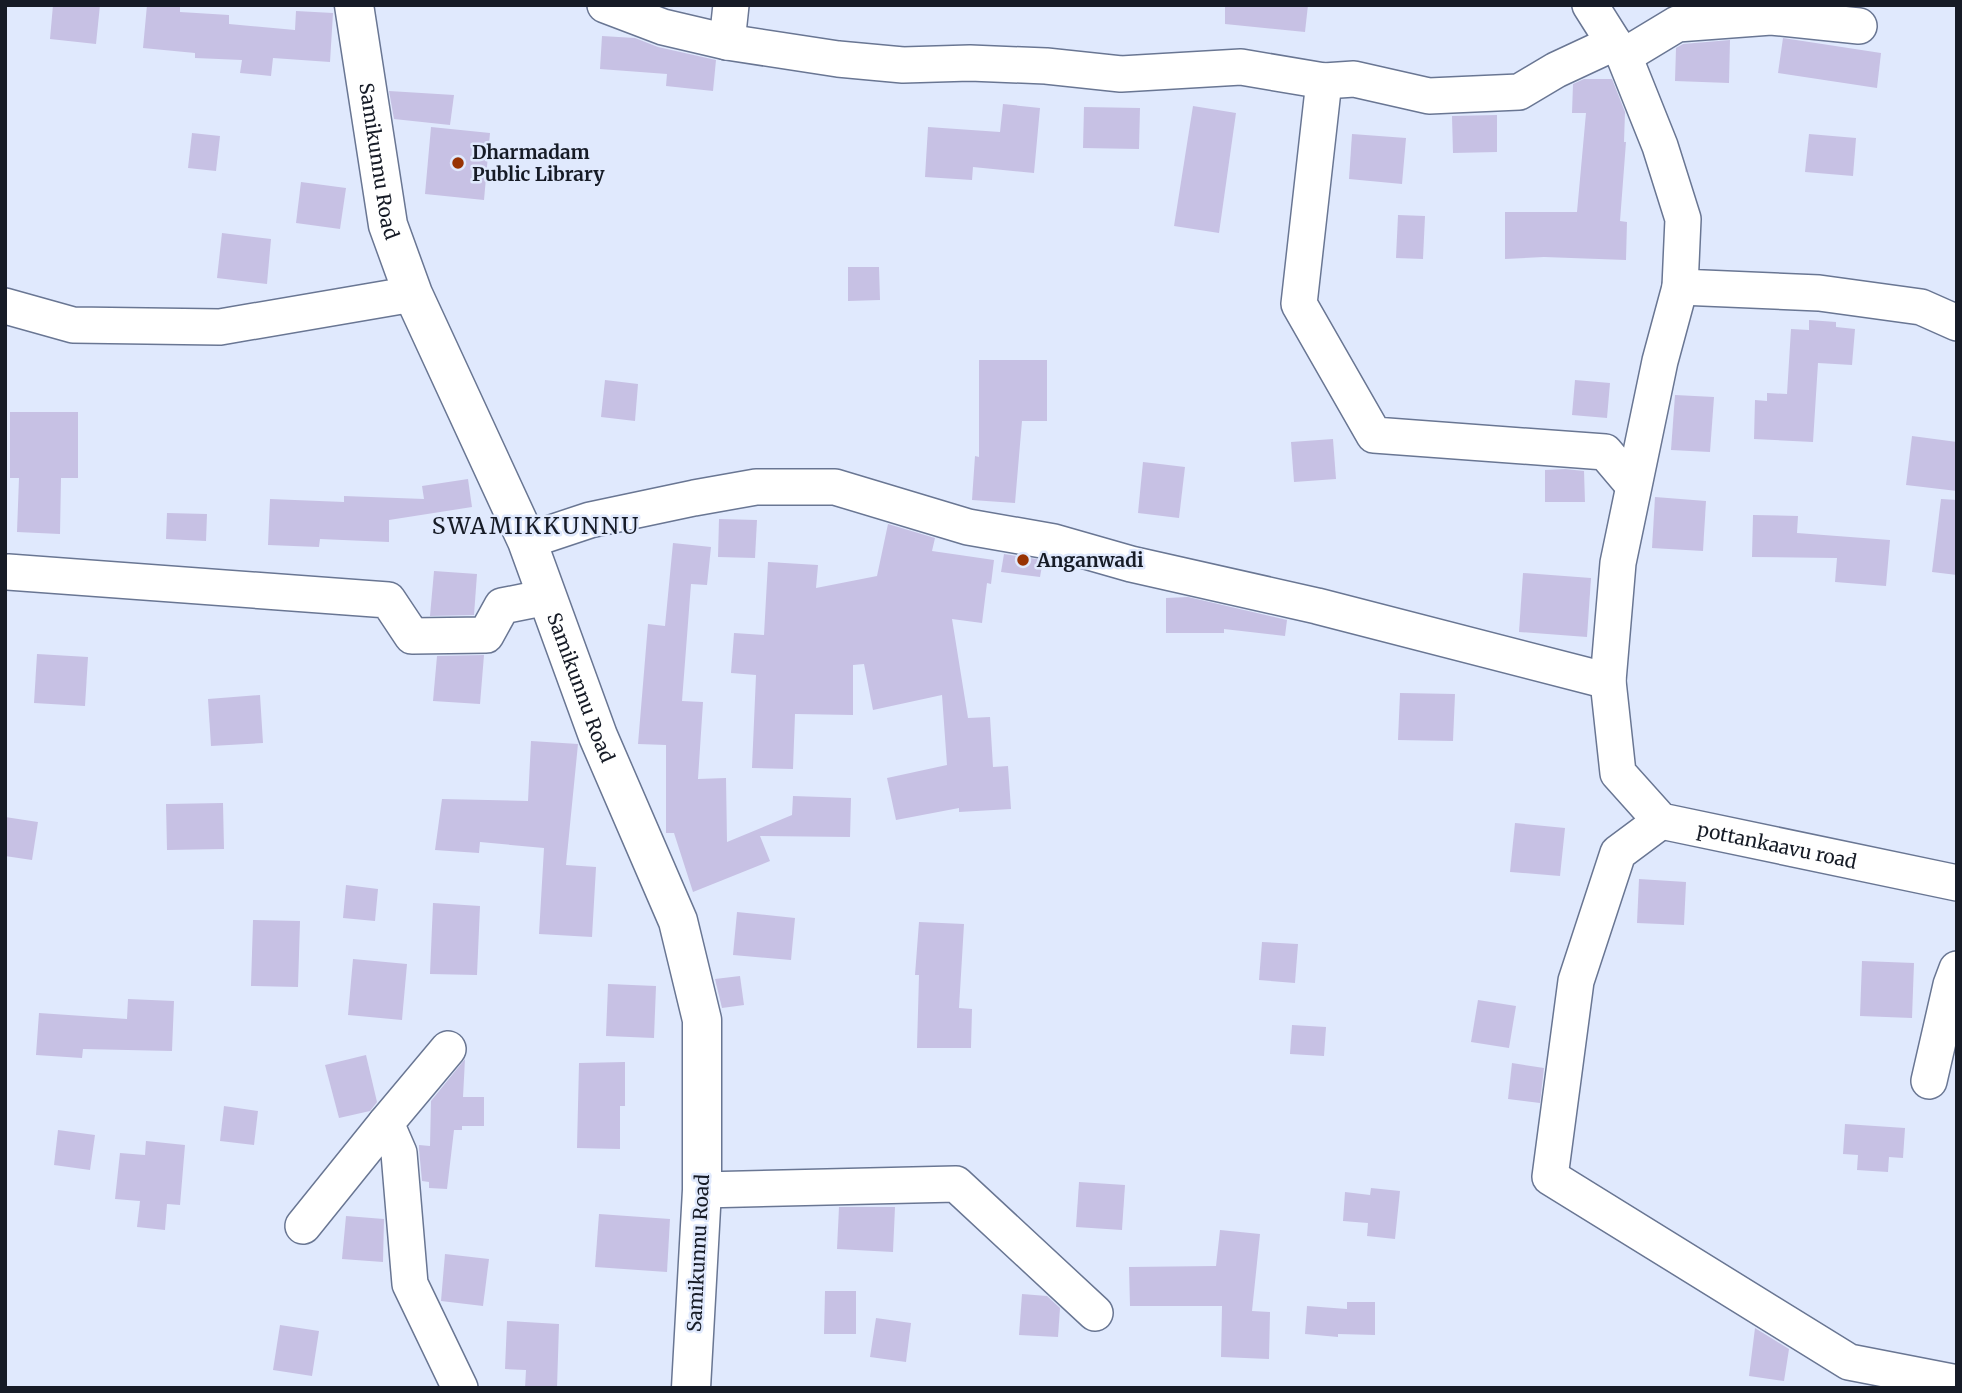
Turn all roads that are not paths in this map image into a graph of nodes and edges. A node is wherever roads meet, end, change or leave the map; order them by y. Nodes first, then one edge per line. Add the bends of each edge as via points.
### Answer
1 (354, 5) edge
2 (605, 5) edge
3 (731, 5) edge
4 (1590, 5) edge
5 (1858, 26) dead end
6 (727, 42) junction
7 (1619, 50) junction
8 (1324, 81) junction
9 (1680, 287) junction
10 (413, 294) junction
11 (5, 306) edge
12 (1957, 323) edge
13 (1633, 485) junction
14 (527, 541) junction
15 (8, 572) dead end
16 (547, 597) junction
17 (1608, 681) junction
18 (1661, 821) junction
19 (1957, 883) edge
20 (1957, 969) edge
21 (448, 1049) dead end
22 (1929, 1081) dead end
23 (386, 1123) junction
24 (702, 1189) junction
25 (303, 1226) dead end
26 (1095, 1313) dead end
27 (1957, 1383) edge
28 (460, 1388) edge
29 (691, 1388) edge

1 - 10 main road, Samikunnu Road via 388,225
2 - 6 street via 663,27
3 - 6 street
4 - 7 street
5 - 7 street via 1771,17 1677,24
6 - 8 street via 903,65 1046,66 1121,74 1241,67
7 - 8 street via 1556,70 1519,92 1429,96 1354,79
7 - 9 street via 1660,146 1683,219
8 - 13 street via 1300,304 1374,435 1605,452
9 - 12 street via 1819,293 1921,307
9 - 13 street
10 - 11 street via 220,327 73,325
10 - 14 main road, Samikunnu Road
13 - 17 street via 1618,563
14 - 16 main road, Samikunnu Road
14 - 17 street via 590,520 694,498 756,488 835,487 968,527 1054,542
15 - 16 street via 388,600 412,636 486,635 502,606
16 - 24 main road, Samikunnu Road via 598,736 678,920 702,1020
17 - 18 street via 1618,773
18 - 19 street, pottankaavu road
18 - 27 street via 1618,853 1576,981 1550,1177 1849,1362
20 - 22 street
21 - 23 street
23 - 25 street
23 - 28 street via 399,1153 410,1284
24 - 26 street via 956,1184
24 - 29 main road, Samikunnu Road

